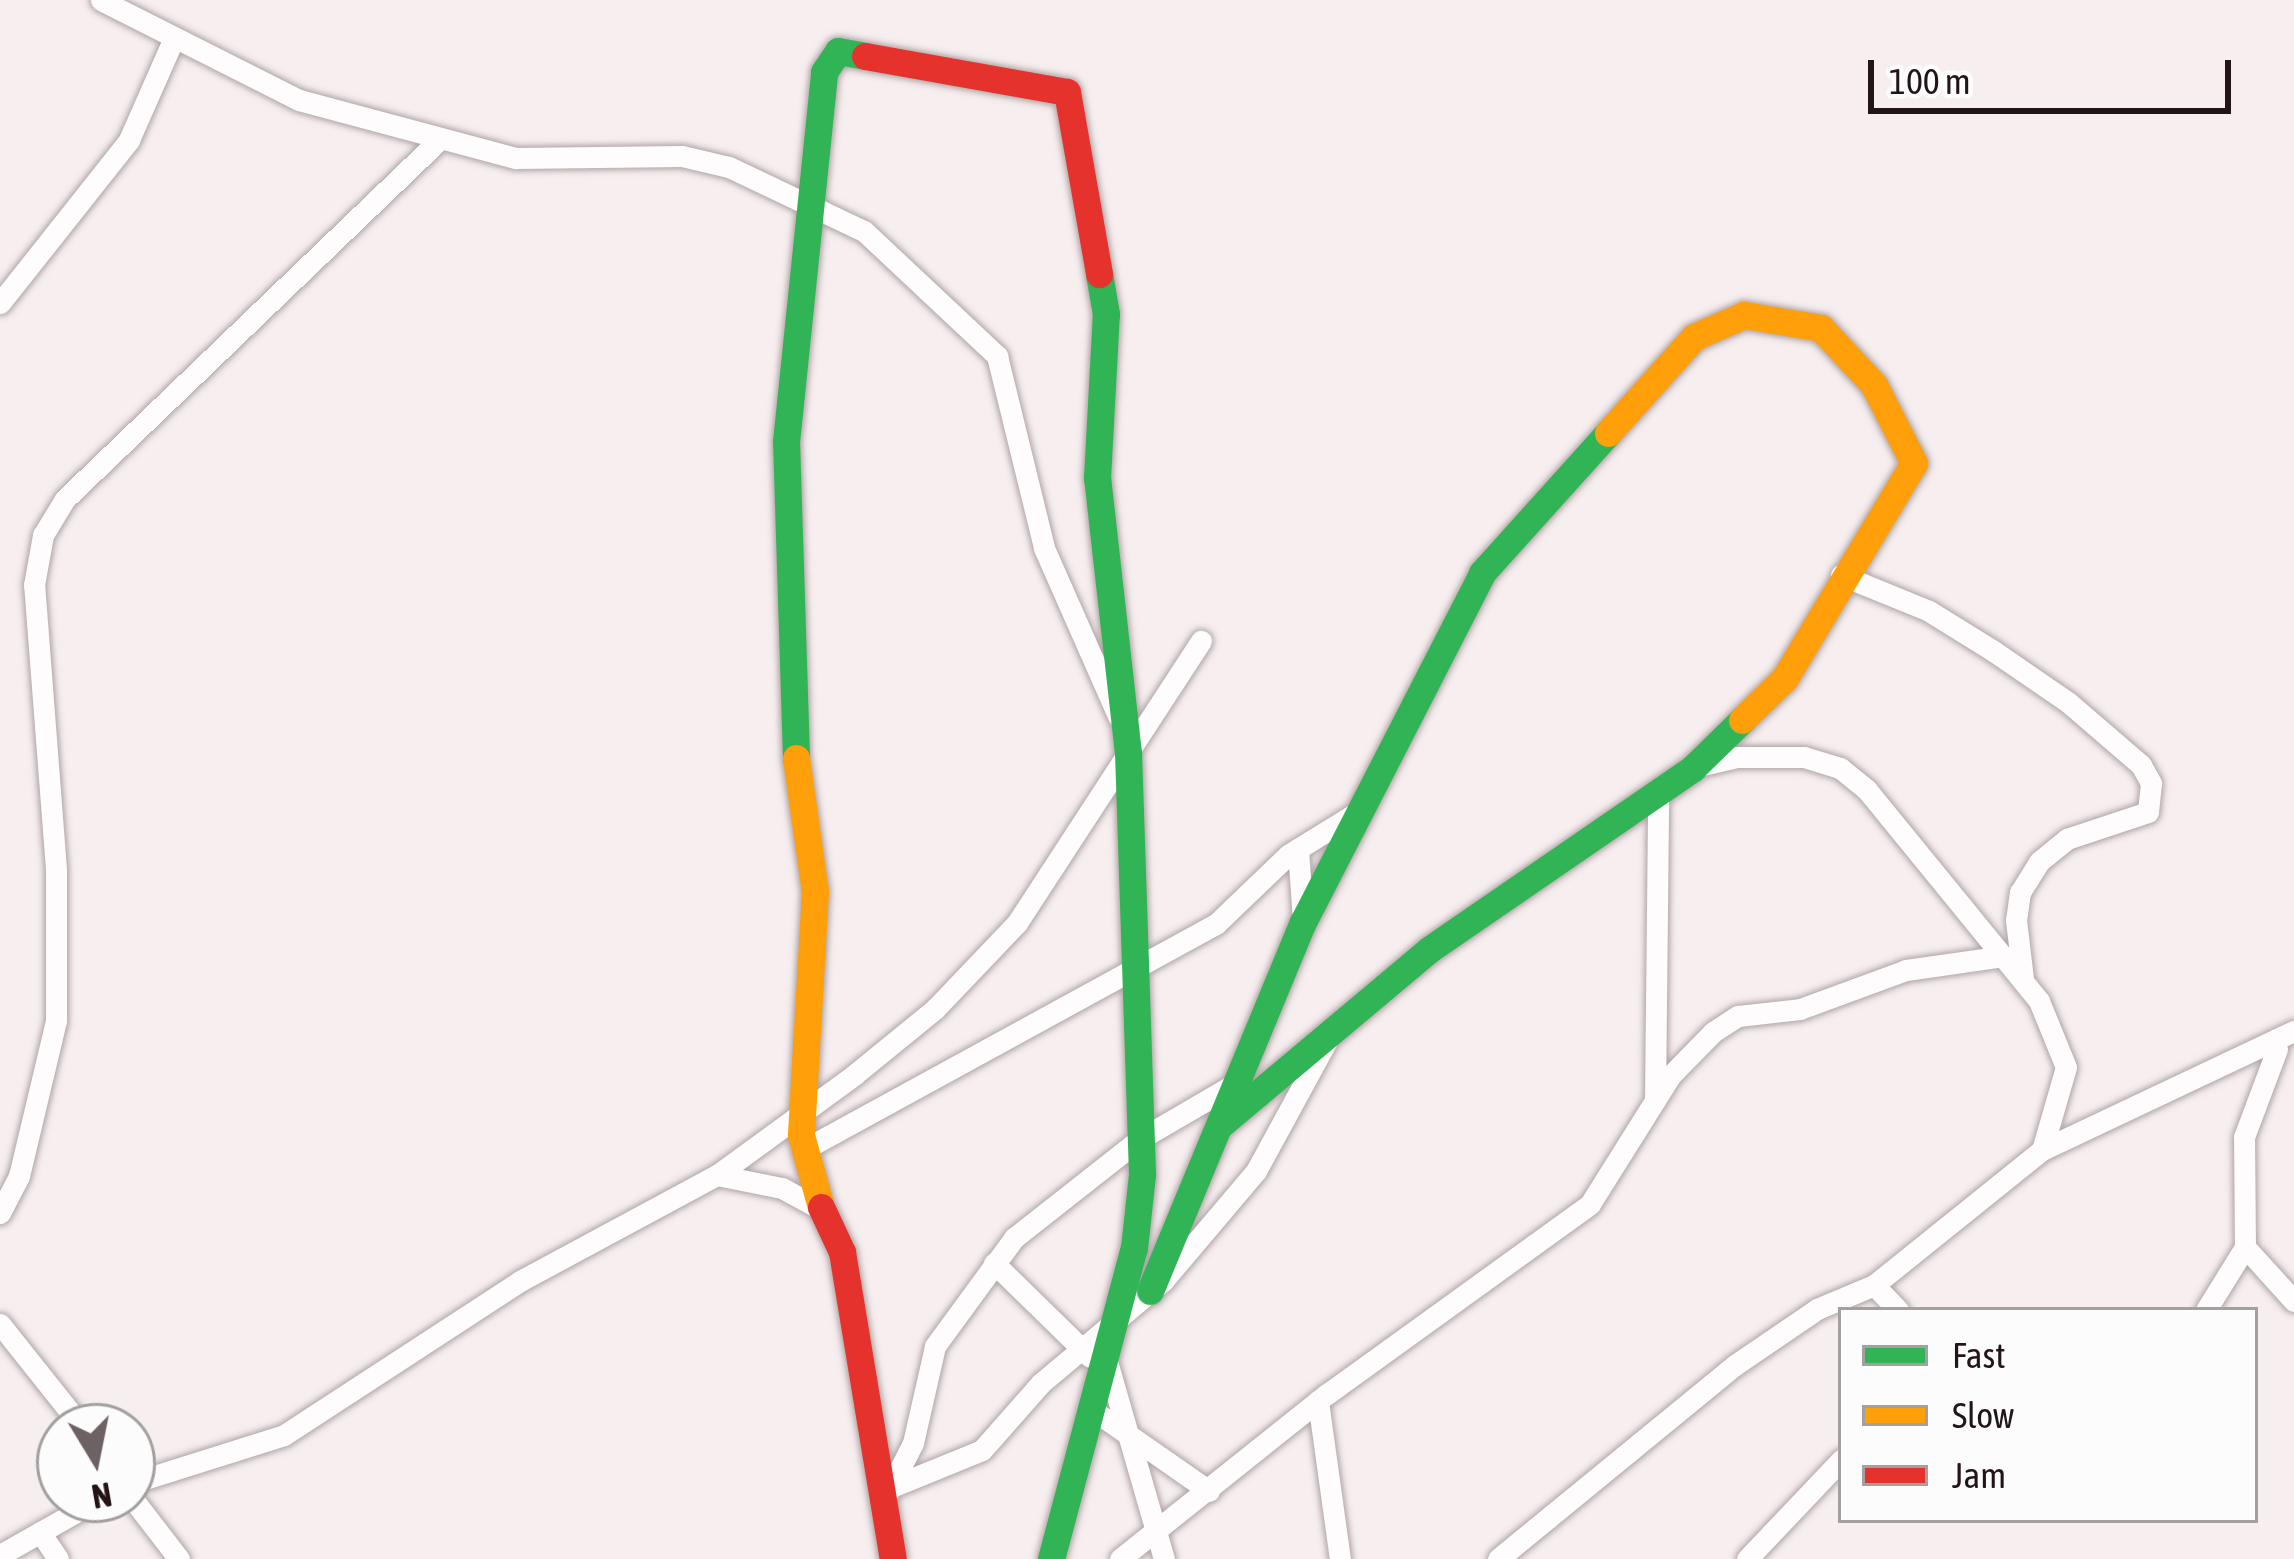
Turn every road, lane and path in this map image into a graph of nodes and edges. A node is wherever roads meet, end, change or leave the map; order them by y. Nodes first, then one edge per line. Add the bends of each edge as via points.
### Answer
1 (101, 0) edge
2 (174, 38) junction
3 (440, 140) junction
4 (808, 198) junction
5 (0, 303) edge
6 (1841, 574) junction
7 (1201, 641) dead end
8 (1126, 740) junction
9 (1693, 768) junction
10 (1658, 793) junction
11 (1354, 814) junction
12 (1298, 849) junction
13 (1303, 922) junction
14 (2003, 956) junction
15 (1135, 969) junction
16 (2023, 979) junction
17 (2294, 1031) edge
18 (1327, 1041) junction
19 (2280, 1051) edge
20 (1239, 1078) junction
21 (1654, 1106) junction
22 (802, 1112) junction
23 (1219, 1126) junction
24 (1140, 1139) junction
25 (803, 1150) junction
26 (2042, 1150) junction
27 (717, 1175) junction
28 (822, 1210) junction
29 (0, 1213) edge
30 (2245, 1247) junction
31 (994, 1263) junction
32 (1874, 1286) junction
33 (1150, 1292) junction
34 (2294, 1301) edge
35 (1895, 1307) edge
36 (2208, 1307) edge
37 (1115, 1321) junction
38 (0, 1324) edge
39 (1097, 1359) junction
40 (1318, 1401) junction
41 (63, 1403) edge
42 (1090, 1408) junction
43 (1132, 1435) junction
44 (1838, 1464) edge
45 (156, 1475) edge
46 (1838, 1477) edge
47 (1209, 1491) junction
48 (1815, 1493) junction
49 (886, 1496) junction
50 (56, 1523) edge
51 (151, 1523) edge
52 (40, 1532) junction
53 (1159, 1532) junction
54 (0, 1555) edge
55 (58, 1559) edge
56 (179, 1559) edge
57 (878, 1559) edge
58 (893, 1559) edge
59 (1051, 1559) edge
60 (1120, 1559) edge
61 (1164, 1559) edge
62 (1340, 1559) edge
63 (1498, 1559) edge
64 (1747, 1559) edge

1 - 2 street
2 - 3 street via 299,100
2 - 5 street via 130,140
3 - 4 street via 517,158 682,156
3 - 29 street via 123,452 64,499 43,535 34,585 58,911 56,1021 19,1176
4 - 8 street via 864,231 997,356 1044,548
4 - 8 street via 824,72 838,51 1049,82 1075,106 1106,314 1097,478
4 - 22 street via 786,442 796,756 815,891
6 - 9 street via 1785,678
6 - 11 street via 1914,463 1912,450 1865,372 1821,328 1774,314 1719,320 1668,363 1632,415 1482,573
6 - 16 street via 1928,610 1992,650 2068,703 2141,765 2151,783 2148,812 2067,838 2038,862 2018,906
7 - 8 street
8 - 15 street
8 - 22 street via 1017,923 934,1009
9 - 10 street
9 - 14 street via 1769,754 1840,768
10 - 18 street via 1430,949
10 - 21 street
11 - 12 street
11 - 13 street
12 - 13 street
12 - 15 street via 1216,924
13 - 20 street
14 - 16 street
14 - 21 street via 1906,970 1800,1009 1738,1016 1671,1075
15 - 24 street
15 - 25 street
16 - 26 street via 2066,1067
17 - 19 street
18 - 23 street
18 - 33 street via 1256,1172
19 - 26 street
19 - 30 street via 2244,1137
20 - 23 street
20 - 24 street via 1220,1099
21 - 40 street via 1590,1204
22 - 25 street
22 - 27 street
23 - 33 street
24 - 31 street
24 - 37 street via 1139,1216
25 - 28 street
26 - 32 street
27 - 28 street via 782,1188
27 - 45 street via 520,1281 284,1435
28 - 49 street via 842,1252
30 - 34 street
30 - 36 street
31 - 39 street
31 - 49 street via 935,1346 913,1443
32 - 35 street
32 - 63 street via 1817,1309 1748,1355 1535,1520
33 - 37 street
37 - 39 street
38 - 41 street
39 - 42 street
39 - 43 street
39 - 49 street via 982,1450
40 - 47 street
40 - 62 street
42 - 43 street
42 - 59 street
43 - 47 street
43 - 53 street
44 - 48 street
46 - 48 street
47 - 53 street
48 - 64 street
49 - 57 street
49 - 58 street
50 - 52 street
51 - 56 street
52 - 54 street
52 - 55 street
53 - 60 street
53 - 61 street

